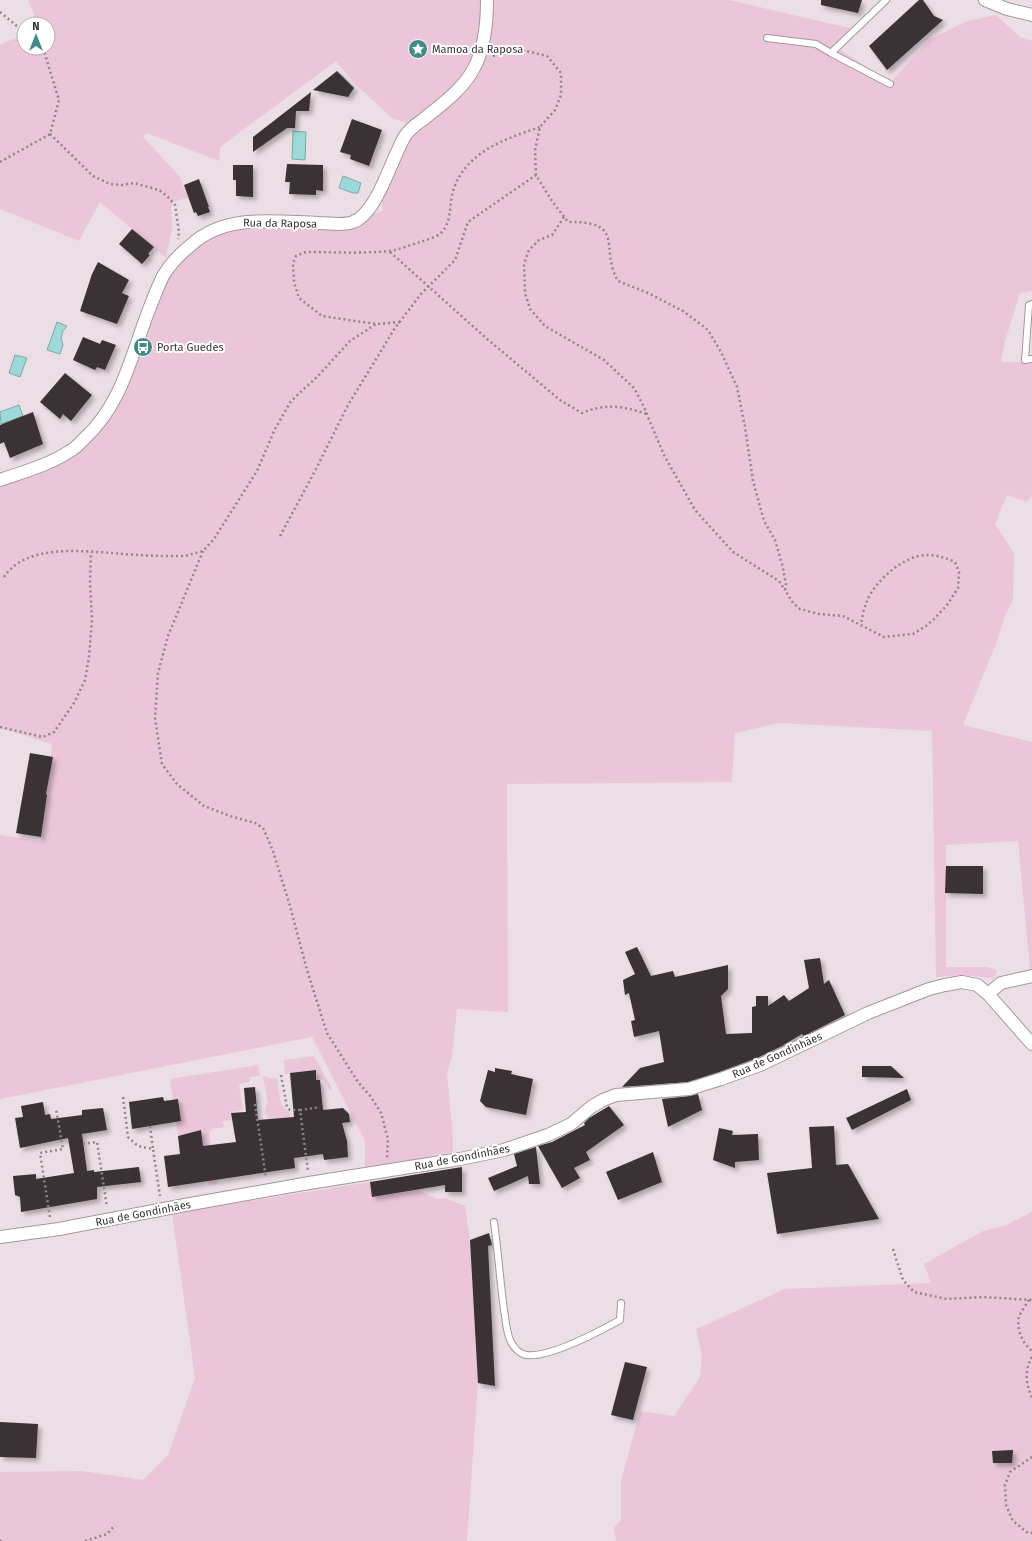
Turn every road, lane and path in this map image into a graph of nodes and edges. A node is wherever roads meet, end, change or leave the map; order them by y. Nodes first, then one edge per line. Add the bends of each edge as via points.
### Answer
1 (487, 0) edge
2 (886, 0) edge
3 (985, 0) edge
4 (0, 12) edge
5 (1032, 15) edge
6 (16, 25) edge
7 (767, 38) dead end
8 (831, 53) junction
9 (45, 56) edge
10 (477, 61) junction
11 (890, 84) dead end
12 (540, 127) junction
13 (50, 134) junction
14 (0, 162) edge
15 (536, 175) junction
16 (564, 217) junction
17 (389, 251) junction
18 (176, 260) junction
19 (429, 286) junction
20 (1032, 304) edge
21 (400, 322) junction
22 (376, 324) junction
23 (1032, 360) edge
24 (647, 414) junction
25 (0, 480) edge
26 (280, 536) dead end
27 (203, 551) junction
28 (91, 552) junction
29 (4, 577) dead end
30 (785, 590) junction
31 (861, 625) junction
32 (0, 727) edge
33 (1032, 976) edge
34 (988, 994) junction
35 (1032, 1044) edge
36 (281, 1075) dead end
37 (123, 1097) dead end
38 (255, 1104) dead end
39 (320, 1107) dead end
40 (56, 1109) dead end
41 (300, 1110) junction
42 (150, 1126) dead end
43 (83, 1144) dead end
44 (152, 1149) junction
45 (387, 1171) junction
46 (309, 1183) junction
47 (268, 1190) junction
48 (162, 1209) junction
49 (109, 1219) junction
50 (494, 1222) dead end
51 (52, 1230) junction
52 (0, 1238) edge
53 (893, 1249) dead end
54 (1030, 1300) edge
55 (621, 1303) dead end
56 (1032, 1351) edge
57 (1032, 1357) edge
58 (1032, 1398) edge
59 (1032, 1457) edge
60 (115, 1526) dead end
61 (1032, 1533) edge
62 (85, 1541) edge

1 - 10 street, Rua da Raposa via 485,33
2 - 8 lane
3 - 5 street
4 - 6 path
7 - 8 lane via 816,44
8 - 11 lane
9 - 13 path via 59,100
10 - 12 path via 522,50 547,56 561,73 561,94 555,110
10 - 18 street, Rua da Raposa via 462,86 406,135 376,197 365,214 353,222 238,222 211,231 192,244
12 - 15 path via 535,150
12 - 17 path via 505,139 472,160 460,175 453,191 448,220 442,232 431,239
13 - 14 path
13 - 18 path via 93,176 110,184 134,183 159,190 167,196 175,205 179,232
15 - 16 path
15 - 19 path via 468,222 455,260
16 - 24 path via 552,235 539,240 529,250 524,264 525,293 530,309 545,326 604,360 621,375 634,388
16 - 30 path via 568,222 598,225 604,231 609,238 613,271 618,281 684,311 708,330 736,387 753,481 764,521 775,540 782,564
17 - 19 path
17 - 22 path via 306,252 296,256 293,263 294,282 299,298 316,312 322,316
18 - 25 street, Rua da Raposa via 164,275 155,293 121,388 108,412 71,451 48,463
19 - 21 path
19 - 24 path via 543,386 582,413 594,408 616,406
20 - 23 lane via 1029,305 1025,360
21 - 22 path
21 - 26 path via 348,405
22 - 27 path via 350,340 318,376 291,401 275,429 257,471 214,539
24 - 30 path via 664,455 695,510 733,552 779,581
27 - 28 path via 185,556
27 - 45 path via 168,636 158,673 155,718 162,764 177,784 204,806 263,828 273,850 327,1033 381,1113 388,1139
28 - 29 path via 60,552 31,557 18,562
28 - 32 path via 92,620 89,657 85,680 74,703 54,732 43,737
30 - 31 path via 800,609 843,616
31 - 31 path via 884,636 913,634 926,626 948,605 958,588 959,572 955,562 926,554 895,567 874,588 867,600
33 - 34 street via 1001,983
34 - 35 street, Rua de Gondinhães
34 - 45 street, Rua de Gondinhães via 977,985 962,982 929,989 868,1013 773,1059 721,1079 689,1089 616,1095 591,1107 571,1124 504,1150
36 - 41 path via 287,1107 290,1110
37 - 44 path via 128,1137 138,1146
38 - 47 path
39 - 41 path
40 - 51 path via 63,1149 40,1153
41 - 46 path
42 - 44 path
43 - 49 path via 97,1142
44 - 48 path
45 - 46 street, Rua de Gondinhães
46 - 47 street, Rua de Gondinhães
47 - 48 street, Rua de Gondinhães
48 - 49 street, Rua de Gondinhães
49 - 51 street, Rua de Gondinhães
50 - 55 lane via 510,1341 520,1352 526,1355 546,1352 602,1330 620,1320
51 - 52 street, Rua de Gondinhães
53 - 54 path via 903,1280 914,1292 947,1299 983,1297
54 - 56 path via 1019,1323 1024,1344
57 - 58 path via 1026,1373
59 - 61 path via 1010,1472 1005,1485 1006,1505 1013,1521
60 - 62 path via 107,1534

